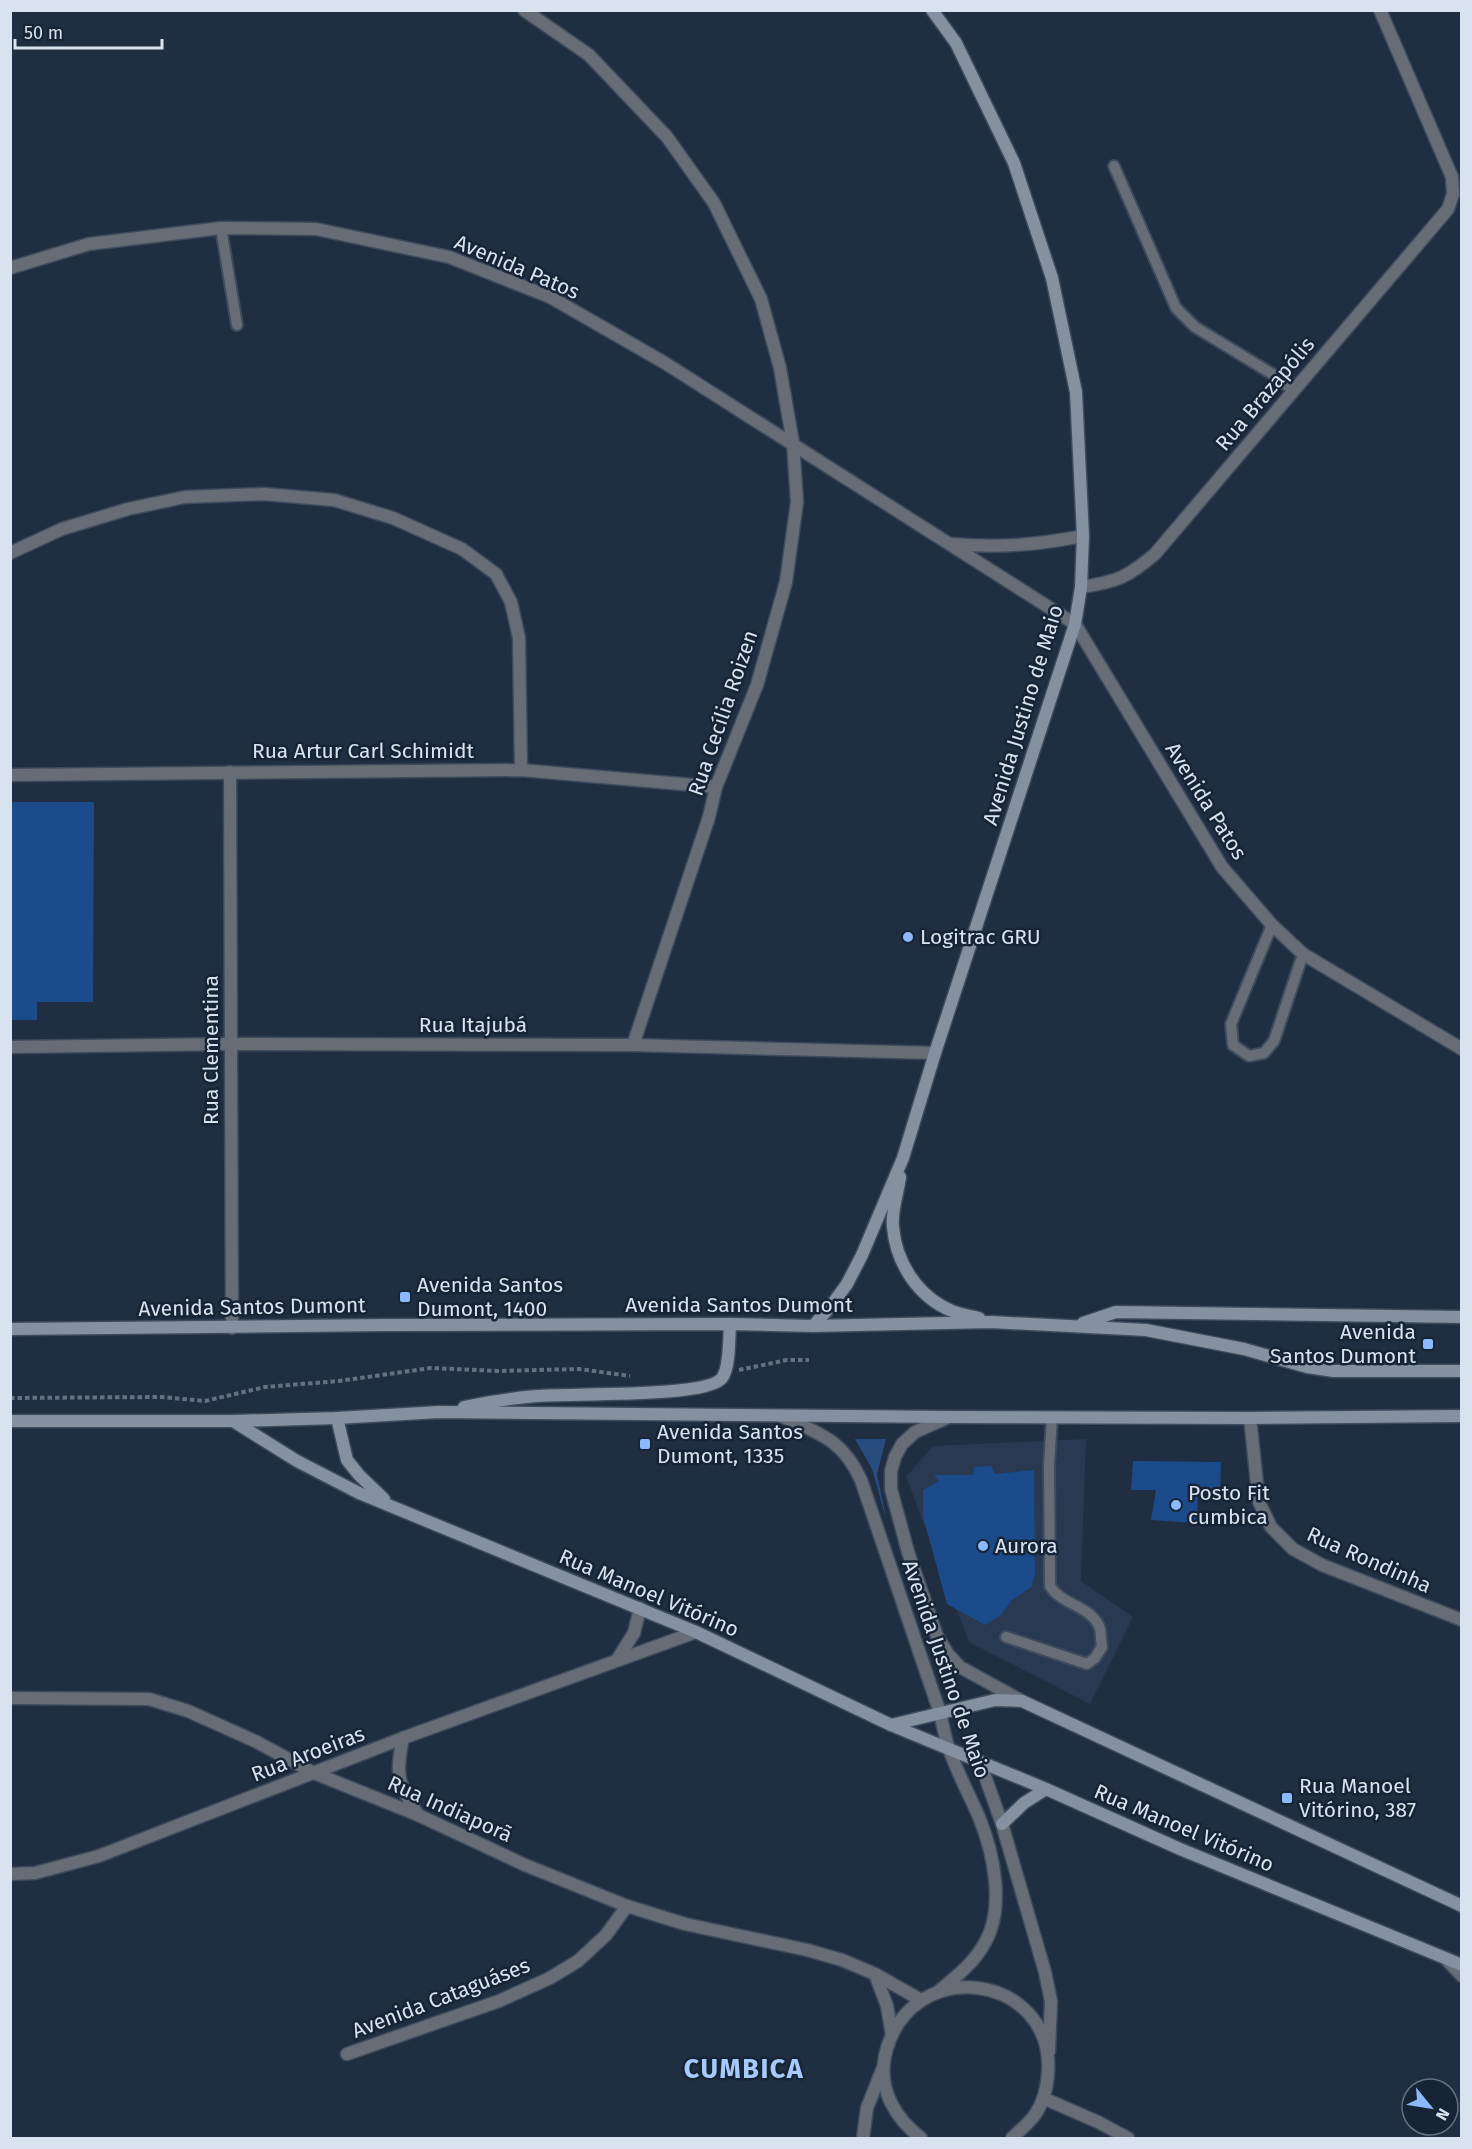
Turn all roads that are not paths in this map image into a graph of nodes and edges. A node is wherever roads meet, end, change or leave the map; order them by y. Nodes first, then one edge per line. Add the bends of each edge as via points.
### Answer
1 (524, 10) edge
2 (932, 10) edge
3 (1380, 10) edge
4 (1114, 166) dead end
5 (1457, 195) edge
6 (221, 228) junction
7 (10, 268) edge
8 (237, 325) dead end
9 (1294, 391) junction
10 (792, 443) junction
11 (1083, 536) junction
12 (950, 544) junction
13 (10, 553) edge
14 (1081, 587) junction
15 (1075, 624) junction
16 (521, 770) junction
17 (230, 772) junction
18 (10, 775) edge
19 (716, 787) junction
20 (1272, 925) junction
21 (1303, 954) junction
22 (230, 1044) junction
23 (633, 1045) junction
24 (10, 1047) edge
25 (1461, 1049) edge
26 (935, 1053) junction
27 (903, 1158) junction
28 (1461, 1317) edge
29 (991, 1322) junction
30 (730, 1324) junction
31 (1076, 1325) junction
32 (813, 1326) junction
33 (232, 1328) junction
34 (10, 1329) edge
35 (1461, 1371) edge
36 (440, 1412) junction
37 (781, 1416) junction
38 (1461, 1416) edge
39 (949, 1417) junction
40 (337, 1418) junction
41 (1052, 1418) junction
42 (1250, 1418) junction
43 (10, 1421) edge
44 (233, 1421) junction
45 (389, 1503) junction
46 (640, 1608) junction
47 (1461, 1620) edge
48 (696, 1632) junction
49 (1006, 1637) dead end
50 (617, 1660) junction
51 (10, 1698) edge
52 (1022, 1701) junction
53 (940, 1713) junction
54 (891, 1725) junction
55 (403, 1738) junction
56 (949, 1749) junction
57 (980, 1762) junction
58 (314, 1773) junction
59 (1046, 1789) junction
60 (418, 1815) junction
61 (1002, 1824) junction
62 (10, 1874) edge
63 (627, 1906) junction
64 (1461, 1906) edge
65 (1445, 1958) junction
66 (1461, 1965) edge
67 (875, 1974) junction
68 (1461, 1976) edge
69 (938, 1992) junction
70 (921, 2000) junction
71 (892, 2035) junction
72 (347, 2054) dead end
73 (1049, 2061) junction
74 (883, 2066) junction
75 (1043, 2098) junction
76 (863, 2139) edge
77 (921, 2139) edge
78 (1012, 2139) edge
79 (1128, 2139) edge

1 - 10 street, Rua Cecília Roizen via 589,56 667,137 714,203 761,299 780,368
2 - 11 main road, Avenida Justino de Maio via 956,43 1014,163 1052,278 1076,392
3 - 5 street
4 - 9 lane via 1176,308 1196,327
5 - 9 street, Rua Brazapólis
6 - 7 street, Avenida Patos via 88,244
6 - 8 lane
6 - 10 street, Avenida Patos via 316,230 449,257 550,297
9 - 14 street, Rua Brazapólis via 1155,554 1132,573 1106,584
10 - 12 street, Avenida Patos
10 - 19 street, Rua Cecília Roizen via 797,502 786,582 757,685
11 - 12 street, Avenida Patos via 1022,546
11 - 14 main road, Avenida Justino de Maio
12 - 15 street, Avenida Patos
13 - 16 street via 62,529 185,497 264,494 334,500 393,518 462,549 496,574 511,602 519,638
14 - 15 main road, Avenida Justino de Maio
15 - 20 street, Avenida Patos via 1222,867
15 - 26 main road, Avenida Justino de Maio
16 - 17 street, Rua Artur Carl Schimidt
16 - 19 street, Rua Artur Carl Schimidt
17 - 18 street, Rua Artur Carl Schimidt
17 - 22 street, Rua Clementina
19 - 23 street, Rua Cecília Roizen
20 - 21 street, Avenida Patos
20 - 21 lane via 1232,1024 1233,1045 1249,1056 1264,1053 1274,1041
21 - 25 street, Avenida Patos
22 - 23 street, Rua Itajubá
22 - 24 street, Rua Itajubá
22 - 33 street, Rua Clementina
23 - 26 street, Rua Itajubá
26 - 27 main road, Avenida Justino de Maio
27 - 29 main road, Avenida Justino de Maio via 892,1225 905,1269 932,1300 952,1311
27 - 32 main road, Avenida Justino de Maio via 847,1284
28 - 31 main road via 1116,1312
29 - 31 main road, Avenida Santos Dumont
29 - 32 main road, Avenida Santos Dumont
30 - 32 main road, Avenida Santos Dumont
30 - 33 main road, Avenida Santos Dumont
30 - 36 main road via 727,1364 722,1378 711,1386 538,1395
31 - 35 main road, Avenida Santos Dumont via 1191,1337 1334,1371
33 - 34 main road, Avenida Santos Dumont
36 - 37 main road
36 - 40 main road
37 - 39 main road
37 - 53 street, Avenida Justino de Maio via 821,1435 853,1461
38 - 42 main road
39 - 41 main road
39 - 52 street, Rua Manoel Vitórino via 915,1432 902,1444 891,1471 891,1490 937,1636 948,1654 960,1667
40 - 44 main road
40 - 45 main road, Rua Manoel Vitórino via 347,1460
41 - 42 main road
41 - 49 lane via 1049,1579 1054,1593 1086,1611 1099,1627 1102,1647 1086,1664
42 - 47 street, Rua Rondinha via 1259,1502 1271,1527 1293,1549 1322,1565
43 - 44 main road
44 - 45 main road, Rua Manoel Vitórino via 331,1480
45 - 46 main road, Rua Manoel Vitórino
46 - 48 main road, Rua Manoel Vitórino
46 - 50 street via 634,1633
48 - 50 street, Rua Aroeiras
48 - 54 main road, Rua Manoel Vitórino
50 - 55 street, Rua Aroeiras
51 - 58 street, Rua Indiaporã via 150,1699 188,1711
52 - 53 main road, Rua Manoel Vitórino via 995,1700
52 - 64 main road, Rua Manoel Vitórino
53 - 54 main road, Rua Manoel Vitórino
53 - 56 street, Avenida Justino de Maio
54 - 56 main road, Rua Manoel Vitórino
55 - 58 street, Rua Aroeiras
55 - 60 street via 398,1774 401,1787
56 - 57 main road, Rua Manoel Vitórino
56 - 69 street, Avenida Justino de Maio via 980,1820 992,1862 996,1898 984,1945 967,1968
57 - 59 main road, Rua Manoel Vitórino
57 - 61 street, Avenida Justino de Maio
58 - 60 street, Rua Indiaporã
58 - 62 street, Rua Aroeiras via 99,1856 35,1873
59 - 61 main road
59 - 65 main road, Rua Manoel Vitórino
60 - 63 street, Rua Indiaporã via 525,1865
61 - 73 street, Avenida Justino de Maio via 1051,2001
63 - 67 street, Rua Indiaporã via 685,1924 807,1950
63 - 72 street, Avenida Cataguáses via 606,1935 550,1978 499,2001
65 - 66 main road, Rua Manoel Vitórino
65 - 68 street
67 - 70 street, Rua Indiaporã
67 - 71 street
69 - 70 street
69 - 73 street via 969,1986 995,1991 1016,2003 1034,2022
70 - 71 street via 900,2019
71 - 74 street
73 - 75 street, Avenida Justino de Maio
74 - 76 street via 867,2108
74 - 77 street via 891,2105 905,2126
75 - 78 street via 1035,2116
75 - 79 street

